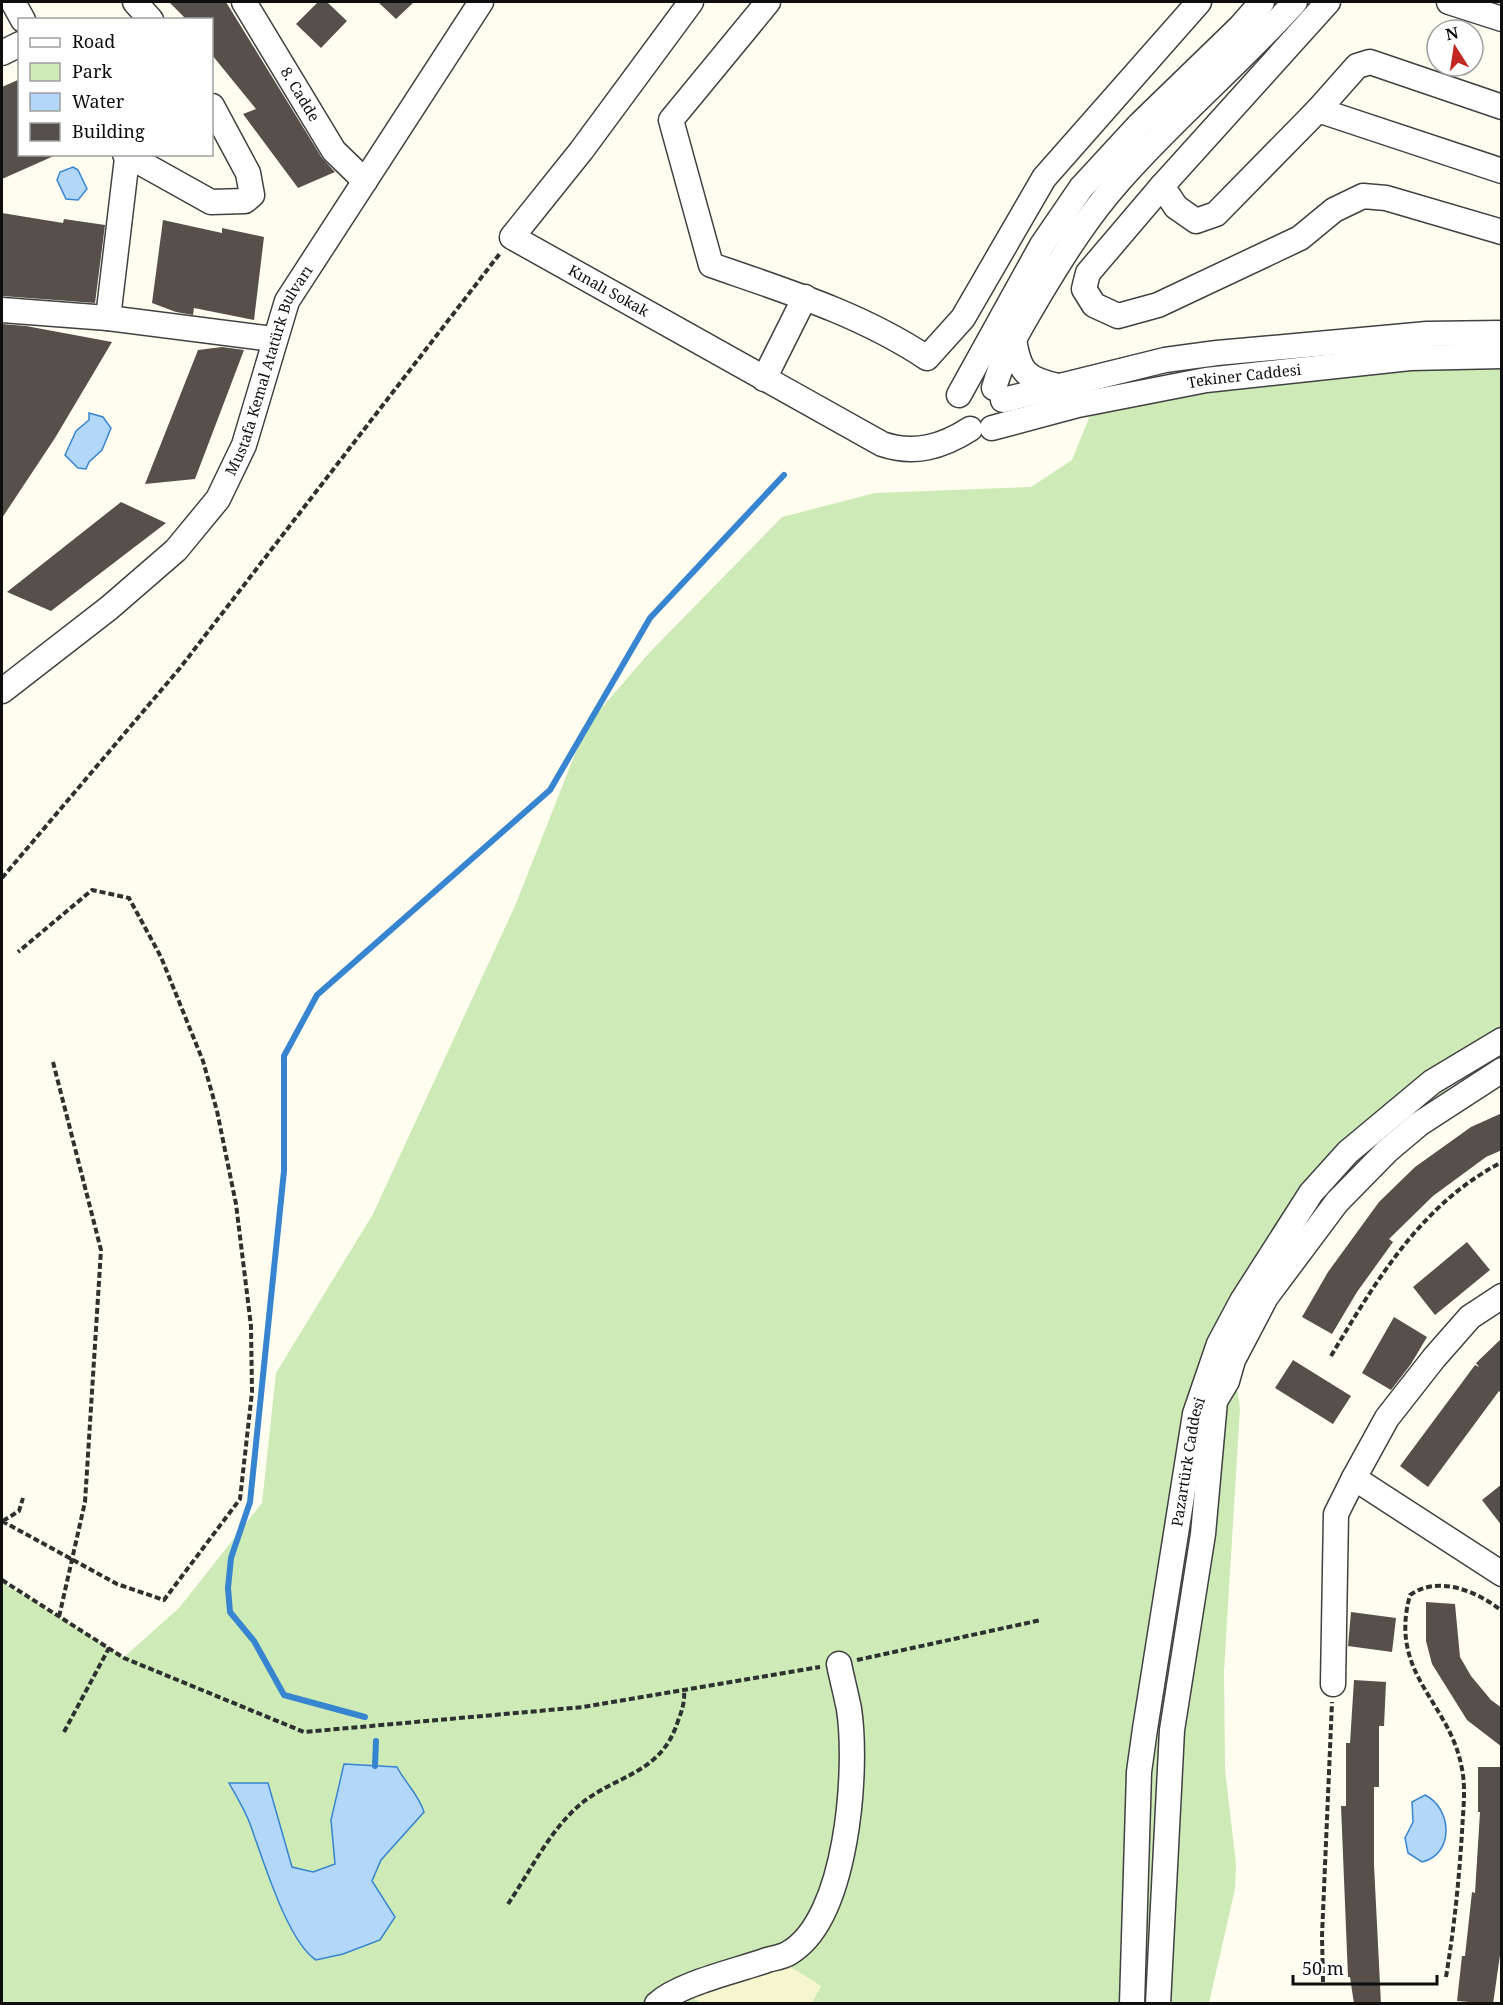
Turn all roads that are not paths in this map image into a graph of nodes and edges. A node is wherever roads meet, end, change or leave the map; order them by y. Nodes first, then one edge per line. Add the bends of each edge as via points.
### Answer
1 (13, 2) edge
2 (135, 2) edge
3 (244, 2) edge
4 (481, 2) edge
5 (691, 2) edge
6 (768, 2) edge
7 (1199, 2) edge
8 (1262, 2) edge
9 (1295, 2) edge
10 (1328, 2) edge
11 (1449, 2) edge
12 (22, 18) edge
13 (149, 18) edge
14 (1502, 19) edge
15 (18, 45) edge
16 (2, 53) edge
17 (1502, 106) edge
18 (213, 108) edge
19 (1318, 110) junction
20 (126, 156) edge
21 (1502, 171) edge
22 (365, 181) junction
23 (1162, 186) junction
24 (1502, 232) edge
25 (806, 297) junction
26 (2, 310) edge
27 (108, 318) junction
28 (1502, 333) edge
29 (273, 339) junction
30 (1014, 339) junction
31 (1502, 356) edge
32 (764, 380) junction
33 (1058, 386) junction
34 (998, 394) junction
35 (959, 395) junction
36 (981, 429) junction
37 (2, 691) edge
38 (1502, 1040) edge
39 (1502, 1070) edge
40 (1502, 1296) edge
41 (1354, 1478) junction
42 (1502, 1574) edge
43 (839, 1664) road end
44 (1333, 1684) road end
45 (657, 2004) edge
46 (1132, 2004) edge
47 (1158, 2004) edge

1 - 12 street
2 - 13 street
3 - 22 street, 8. Cadde via 334,152
4 - 22 street, Mustafa Kemal Atatürk Bulvarı
5 - 32 street, Kınalı Sokak via 512,237
6 - 25 street via 671,120 711,265
7 - 25 street via 1044,178 963,318 927,358 893,335
8 - 35 street via 1081,188 1042,245
9 - 30 street via 1113,188 1065,251
10 - 23 street
11 - 14 street
15 - 16 street
17 - 19 street via 1370,62 1357,66
18 - 20 street via 249,173 252,195 245,201 211,202
19 - 21 street
19 - 23 street via 1216,214 1196,221 1176,207
20 - 27 street
22 - 29 street, Mustafa Kemal Atatürk Bulvarı via 287,301
23 - 24 street via 1089,273 1084,289 1094,305 1107,313 1118,316 1158,305 1300,238 1334,210 1363,196 1386,198
25 - 32 street
26 - 27 street
27 - 29 street
28 - 33 street, Tekiner Caddesi via 1427,334 1217,353 1165,360
29 - 37 street, Mustafa Kemal Atatürk Bulvarı via 244,446 218,499 176,550
30 - 33 street via 1025,374
30 - 34 street
31 - 36 street, Tekiner Caddesi via 1410,358 1216,378
32 - 36 street, Kınalı Sokak via 896,449 923,449
33 - 34 street, Tekiner Caddesi
34 - 35 street, Tekiner Caddesi via 979,383
34 - 36 street via 1002,416
35 - 36 street via 956,411 963,425
38 - 46 street, Pazartürk Caddesi via 1432,1082 1347,1152 1298,1212 1219,1344 1195,1414 1145,1729 1139,1783
39 - 47 street, Pazartürk Caddesi via 1419,1124 1337,1202 1266,1297 1215,1401 1203,1534 1172,1730
40 - 41 street via 1470,1317 1434,1358 1387,1418
41 - 42 street
41 - 44 street via 1336,1514
43 - 45 street via 849,1710 851,1752 844,1846 828,1902 812,1930 789,1953 705,1981

